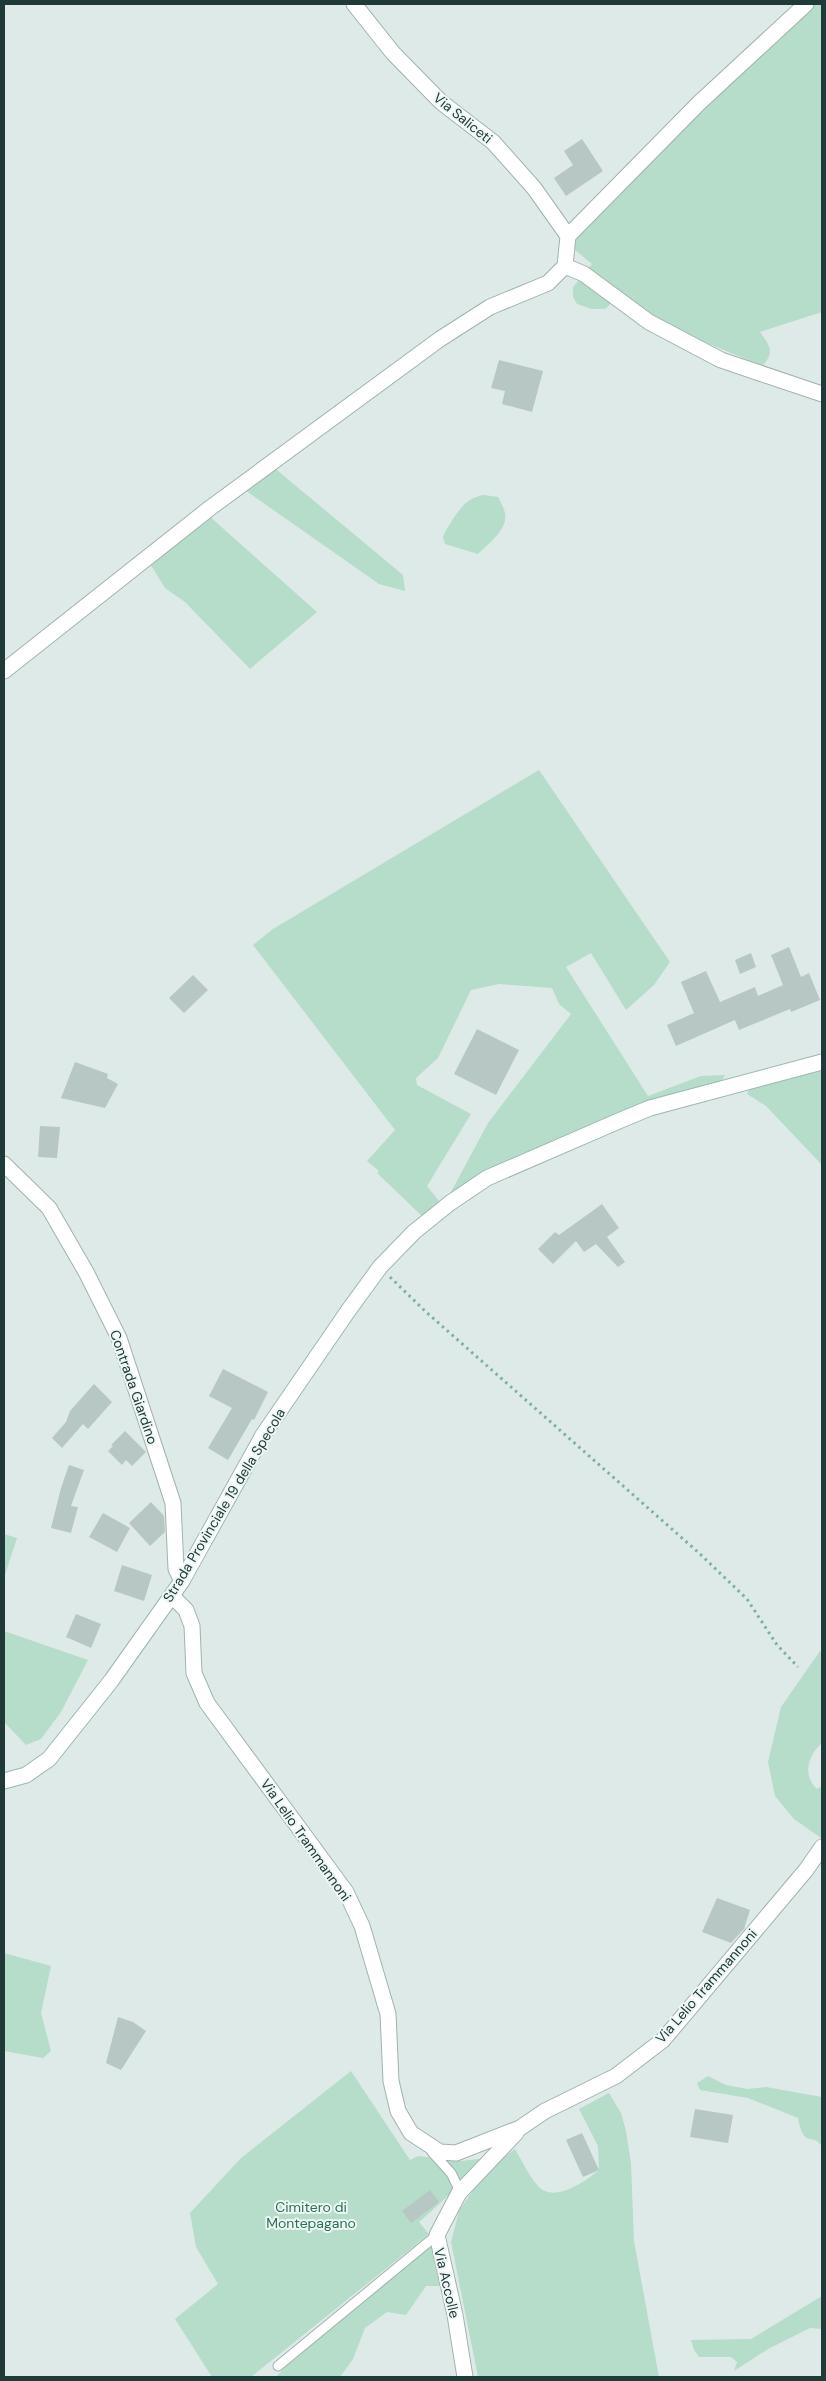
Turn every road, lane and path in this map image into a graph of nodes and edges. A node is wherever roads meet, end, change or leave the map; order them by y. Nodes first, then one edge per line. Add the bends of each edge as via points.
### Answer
1 (354, 4) edge
2 (806, 4) edge
3 (568, 236) junction
4 (565, 266) junction
5 (822, 394) edge
6 (4, 671) edge
7 (822, 1062) edge
8 (4, 1164) edge
9 (380, 1267) junction
10 (182, 1581) junction
11 (172, 1596) junction
12 (798, 1667) dead end
13 (4, 1781) edge
14 (822, 1847) edge
15 (520, 2128) junction
16 (411, 2133) junction
17 (459, 2193) junction
18 (437, 2235) junction
19 (278, 2366) dead end
20 (465, 2377) edge

1 - 3 street, Via Saliceti via 393,53 441,102 492,142 534,188
2 - 3 street via 699,103
3 - 4 street
4 - 5 street via 584,274 649,322 721,360
4 - 6 street via 548,283 490,307 440,339 210,508
7 - 9 street, Strada Provinciale 19 della Specola via 650,1108 487,1178 414,1232
8 - 10 street, Contrada Giardino via 49,1208 119,1338 173,1503 176,1569
9 - 10 street, Strada Provinciale 19 della Specola via 263,1435
9 - 12 path via 425,1311 699,1553 747,1599 776,1645
10 - 11 street, Strada Provinciale 19 della Specola
11 - 13 street, Strada Provinciale 19 della Specola via 111,1682 49,1759 26,1775
11 - 16 street, Via Lelio Trammannoni via 186,1610 192,1626 194,1673 207,1703 346,1892 362,1926 388,2014 391,2081 398,2111
14 - 15 street, Via Lelio Trammannoni via 663,2040 616,2076 545,2111
15 - 16 street, Via Lelio Trammannoni via 456,2153 440,2152
15 - 17 street, Via Accolle
16 - 17 lane via 438,2156 451,2173
17 - 18 street, Via Accolle
18 - 19 lane
18 - 20 street, Via Accolle

